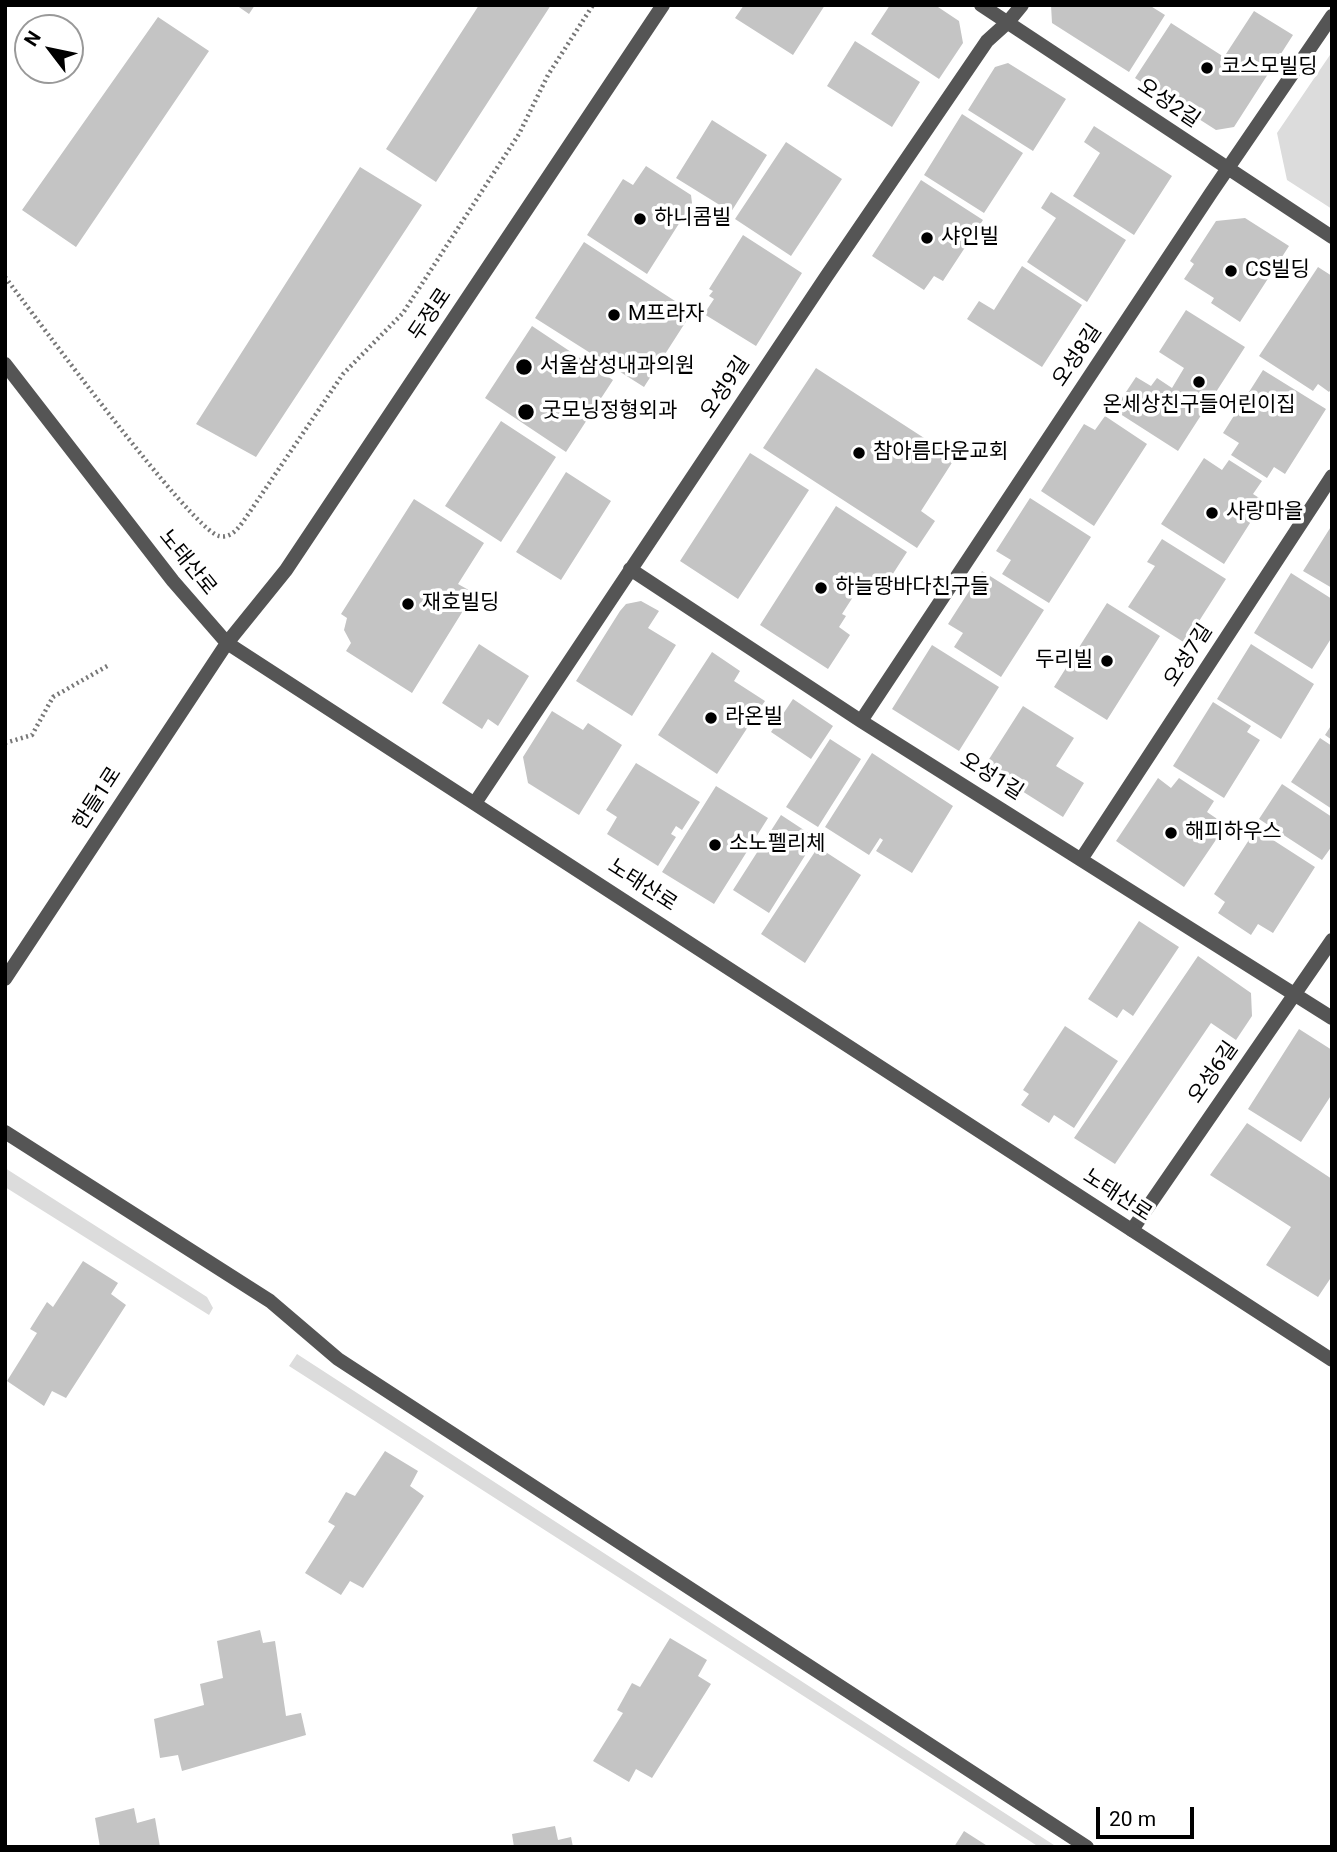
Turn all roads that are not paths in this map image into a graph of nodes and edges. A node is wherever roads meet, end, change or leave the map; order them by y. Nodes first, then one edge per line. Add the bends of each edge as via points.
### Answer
1 (663, 5) edge
2 (981, 5) edge
3 (1022, 5) edge
4 (1332, 16) edge
5 (1008, 22) junction
6 (1227, 169) junction
7 (1332, 237) edge
8 (5, 364) edge
9 (1332, 476) edge
10 (630, 569) junction
11 (227, 643) junction
12 (861, 721) junction
13 (475, 803) junction
14 (1082, 859) junction
15 (1332, 940) edge
16 (5, 979) edge
17 (1294, 994) junction
18 (1332, 1018) edge
19 (5, 1132) edge
20 (1132, 1230) junction
21 (1332, 1360) edge
22 (1087, 1847) edge

1 - 11 street, 두정로 via 286,570
2 - 5 street, 오성2길
3 - 5 street, 오성9길
4 - 6 street, 오성8길
5 - 6 street, 오성2길
5 - 10 street, 오성9길 via 987,41
6 - 7 street, 오성2길
6 - 12 street, 오성8길
8 - 11 street, 노태산로 via 173,581
9 - 14 street, 오성7길
10 - 12 street, 오성1길
10 - 13 street, 오성9길
11 - 13 street, 노태산로
11 - 16 street, 한들1로
12 - 14 street, 오성1길
13 - 20 street, 노태산로
14 - 17 street, 오성1길
15 - 17 street, 오성6길
17 - 18 street, 오성1길
17 - 20 street, 오성6길
19 - 22 street via 270,1301 338,1359
20 - 21 street, 노태산로

